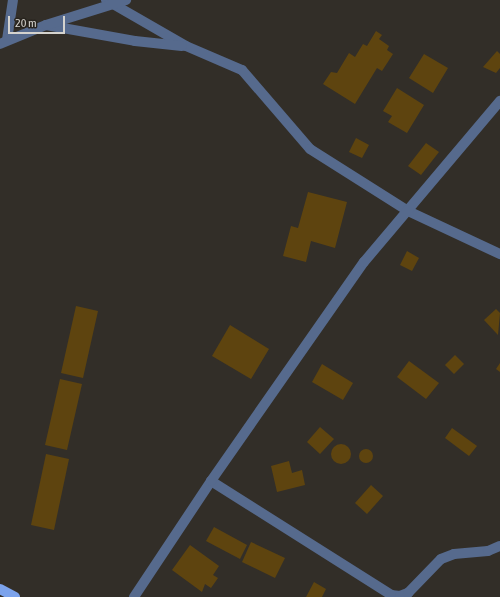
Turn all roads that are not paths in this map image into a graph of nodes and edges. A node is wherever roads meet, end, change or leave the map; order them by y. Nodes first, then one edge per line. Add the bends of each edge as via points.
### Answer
1 (12, 0) edge
2 (126, 0) edge
3 (107, 2) edge
4 (46, 25) junction
5 (3, 42) edge
6 (186, 46) junction
7 (500, 101) edge
8 (408, 211) junction
9 (500, 254) edge
10 (211, 481) junction
11 (500, 546) edge
12 (0, 589) edge
13 (15, 597) edge
14 (134, 597) edge

1 - 5 street
2 - 3 street
3 - 4 street
3 - 6 street
4 - 5 street
4 - 6 street via 135,41
6 - 8 street via 242,70 310,149
7 - 8 street
8 - 9 street
8 - 10 street via 364,262
10 - 11 street via 391,596 408,593 441,559 454,554 488,551
10 - 14 street
12 - 13 main road

